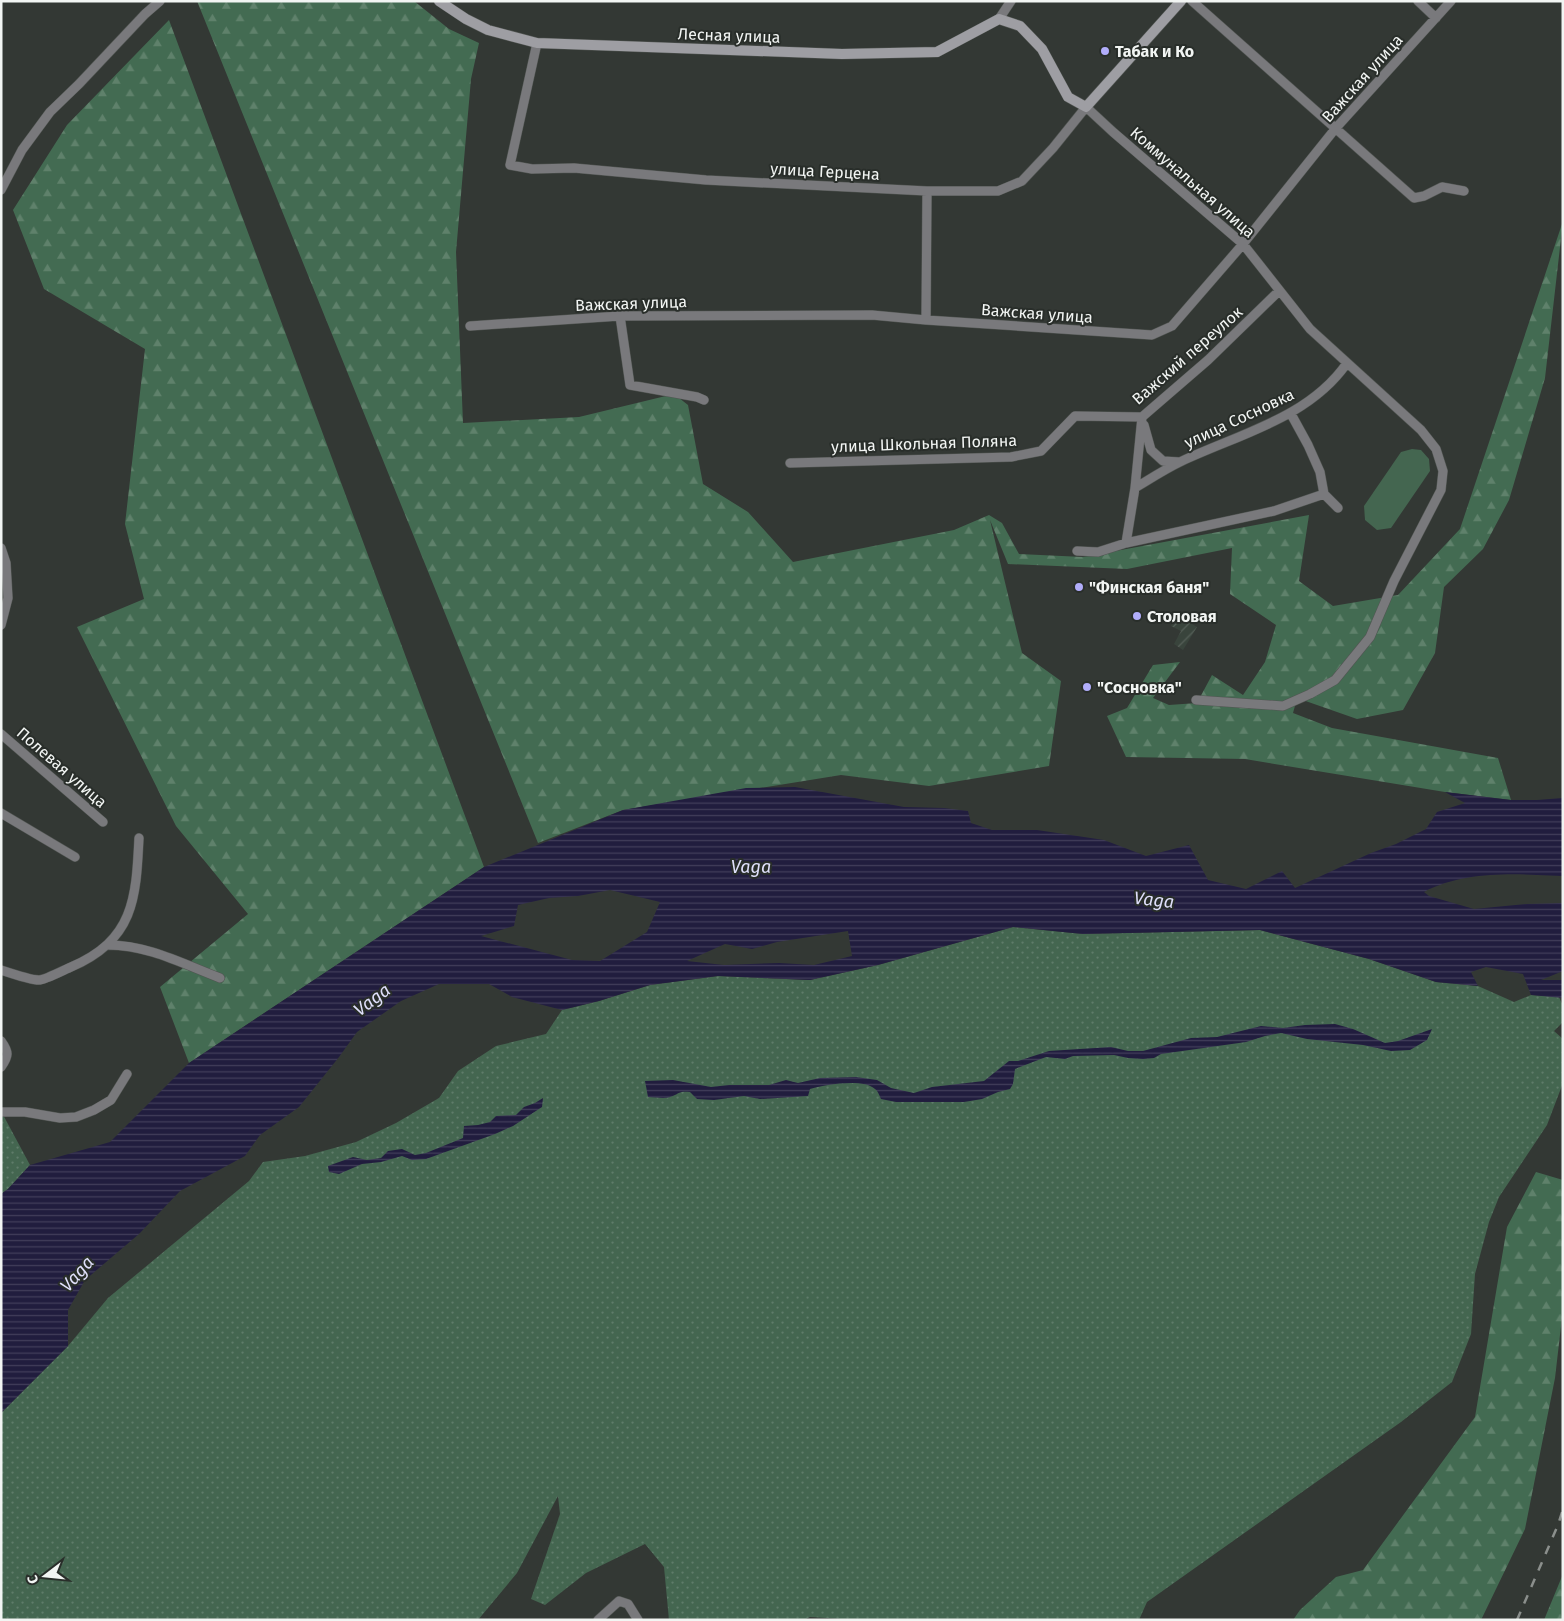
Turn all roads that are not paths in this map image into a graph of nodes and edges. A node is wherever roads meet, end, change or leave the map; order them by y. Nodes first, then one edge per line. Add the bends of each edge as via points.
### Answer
1 (160, 1) edge
2 (439, 1) edge
3 (1011, 1) edge
4 (1181, 1) edge
5 (1192, 1) edge
6 (1418, 1) edge
7 (1451, 1) edge
8 (999, 18) junction
9 (1436, 18) junction
10 (537, 42) junction
11 (1086, 107) junction
12 (1335, 130) junction
13 (1, 190) edge
14 (927, 191) junction
15 (1464, 191) dead end
16 (1243, 244) junction
17 (1279, 291) junction
18 (620, 316) junction
19 (926, 320) junction
20 (470, 326) dead end
21 (1347, 363) junction
22 (704, 400) dead end
23 (1291, 414) junction
24 (1075, 416) joint
25 (1142, 417) junction
26 (1180, 462) junction
27 (790, 463) dead end
28 (1135, 488) junction
29 (1324, 494) junction
30 (1338, 508) dead end
31 (1126, 543) junction
32 (1, 548) edge
33 (1077, 551) dead end
34 (1, 625) edge
35 (1196, 700) dead end
36 (1, 734) edge
37 (1, 813) edge
38 (103, 822) dead end
39 (139, 838) dead end
40 (75, 857) dead end
41 (108, 945) junction
42 (1, 970) edge
43 (220, 978) dead end
44 (1, 1041) edge
45 (1, 1067) edge
46 (126, 1074) dead end
47 (1, 1112) edge
48 (598, 1620) edge
49 (638, 1620) edge

1 - 13 street via 50,112 22,150
2 - 10 street, Лесная улица via 466,20 488,30
3 - 8 street, Лесная улица
4 - 11 street, улица Герцена
5 - 12 street
6 - 9 street
7 - 9 street, Важская улица
8 - 10 street, Лесная улица via 937,52 842,54
8 - 11 street, Коммунальная улица via 1020,26 1042,49 1068,97
9 - 12 street, Важская улица
10 - 14 street, улица Герцена via 510,165 706,180
11 - 14 street, улица Герцена via 1022,182 998,191
11 - 16 street, Коммунальная улица
12 - 15 street via 1414,198 1442,187
12 - 16 street, Важская улица
14 - 19 street
16 - 17 street, Коммунальная улица
16 - 19 street, Важская улица via 1172,326 1152,334
17 - 21 street, Коммунальная улица via 1310,329
17 - 25 street, Важский переулок via 1208,360
18 - 19 street, Важская улица via 872,315
18 - 20 street, Важская улица
18 - 22 street via 630,385
21 - 23 street, улица Сосновка via 1314,397
21 - 35 street, Коммунальная улица via 1408,417 1436,449 1443,471 1441,490 1394,581 1370,637 1335,680 1283,706
23 - 26 street, улица Сосновка
23 - 29 street via 1320,472
24 - 25 street, Важский переулок
24 - 27 street, улица Школьная Поляна via 1041,451 1011,457
25 - 26 street via 1151,450 1163,461
25 - 28 street
26 - 28 street, улица Сосновка
28 - 31 street
29 - 30 street
29 - 31 street via 1274,511
31 - 33 street via 1098,552
32 - 34 street via 6,563 8,598
36 - 38 street, Полевая улица
37 - 40 street
39 - 41 street via 132,901 122,928
41 - 42 street via 79,964 39,980
41 - 43 street via 145,949
44 - 45 street via 8,1055
46 - 47 street via 111,1100 76,1117
48 - 49 street via 619,1601 628,1604

